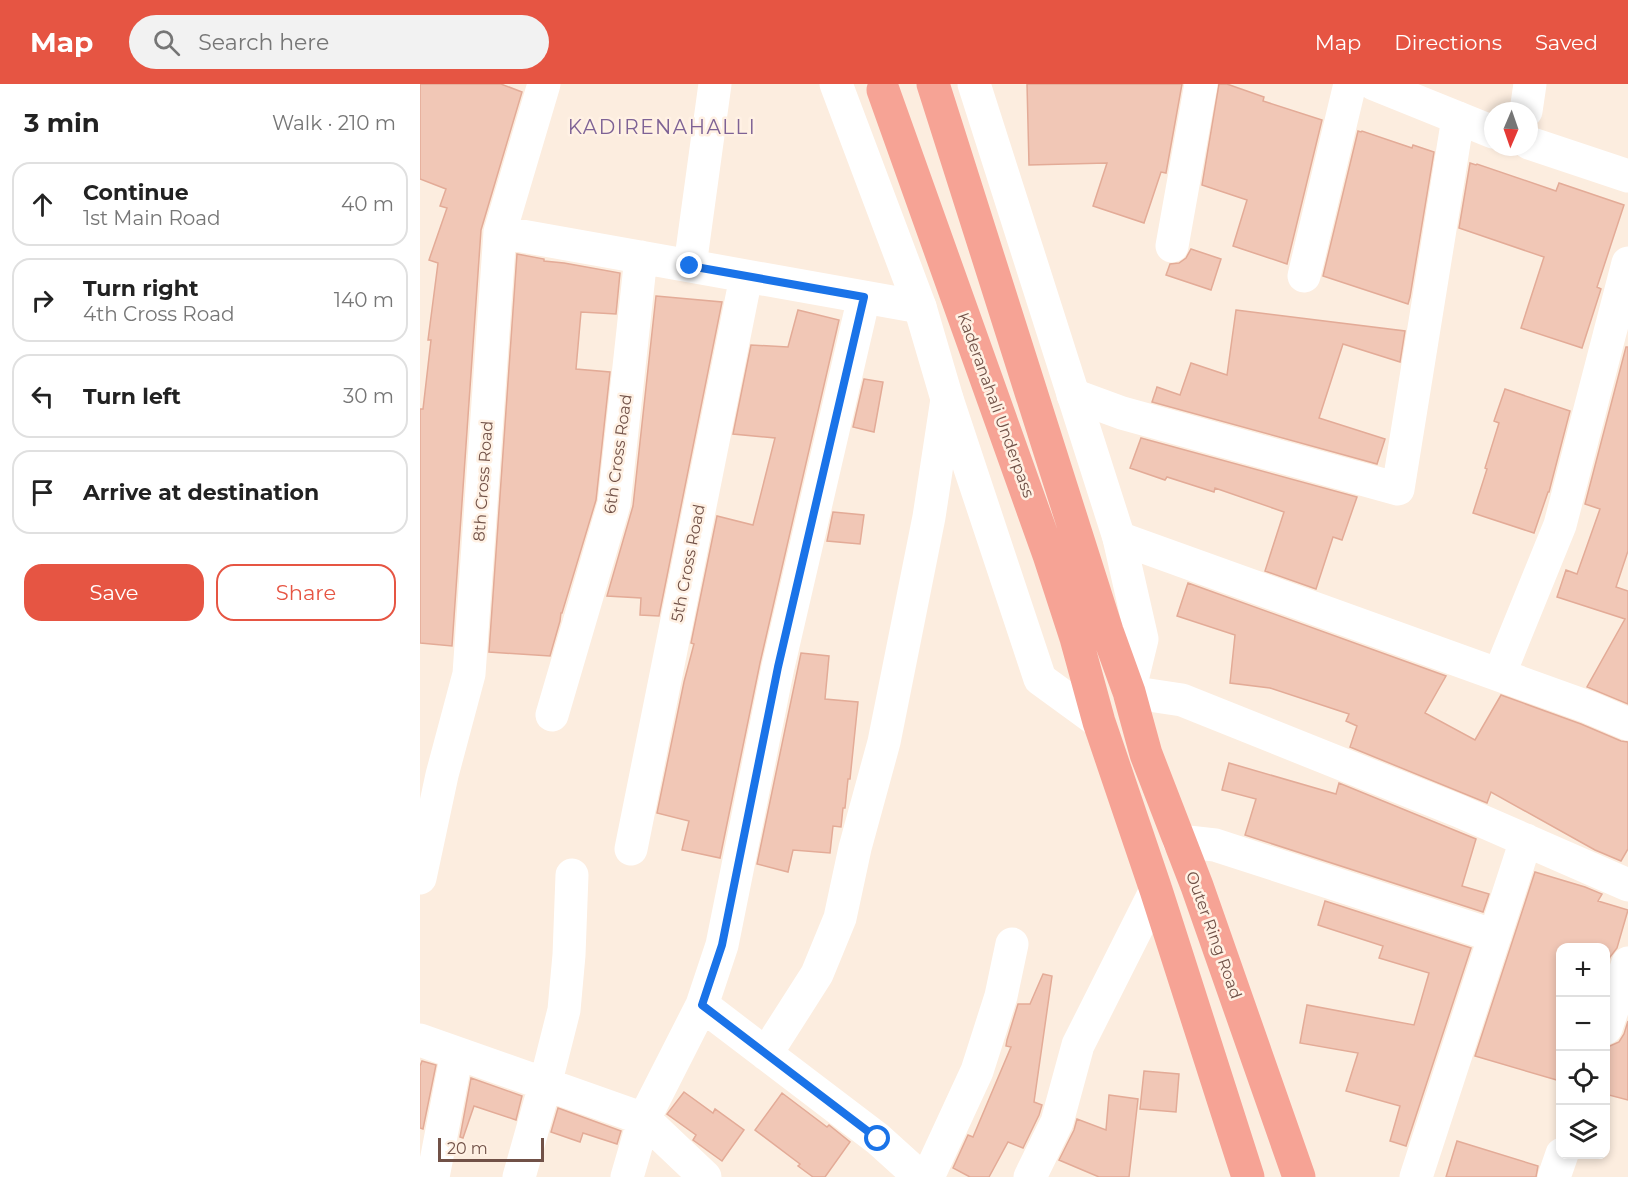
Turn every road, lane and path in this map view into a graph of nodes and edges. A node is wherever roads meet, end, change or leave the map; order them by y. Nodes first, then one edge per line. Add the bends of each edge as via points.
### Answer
1 (544, 84) edge
2 (715, 84) edge
3 (836, 84) edge
4 (933, 84) edge
5 (974, 84) edge
6 (1201, 84) edge
7 (1350, 84) edge
8 (1374, 84) edge
9 (1530, 84) edge
10 (883, 90) dead end
11 (1527, 102) edge
12 (1458, 118) junction
13 (1484, 128) edge
14 (1538, 147) edge
15 (1628, 174) edge
16 (500, 232) junction
17 (1172, 246) dead end
18 (641, 258) junction
19 (1628, 263) edge
20 (690, 266) junction
21 (746, 276) junction
22 (1304, 276) dead end
23 (864, 297) junction
24 (920, 307) junction
25 (1073, 395) junction
26 (947, 399) junction
27 (1119, 538) junction
28 (1499, 675) junction
29 (1129, 692) junction
30 (552, 715) dead end
31 (1100, 722) junction
32 (1628, 724) edge
33 (1526, 840) junction
34 (1179, 841) junction
35 (631, 849) dead end
36 (572, 875) dead end
37 (420, 878) edge
38 (1628, 885) edge
39 (1156, 890) junction
40 (1495, 936) junction
41 (1012, 944) dead end
42 (1628, 963) edge
43 (702, 1005) junction
44 (1610, 1014) edge
45 (420, 1040) edge
46 (456, 1053) junction
47 (766, 1054) junction
48 (545, 1085) junction
49 (644, 1119) junction
50 (1561, 1159) edge
51 (433, 1177) edge
52 (519, 1177) edge
53 (627, 1177) edge
54 (705, 1177) edge
55 (920, 1177) edge
56 (928, 1177) edge
57 (1030, 1177) edge
58 (1248, 1177) edge
59 (1299, 1177) edge
60 (1416, 1177) edge
61 (1554, 1177) edge

1 - 16 street, 8th Cross Road
2 - 20 street
3 - 24 street
4 - 29 highway, Kaderanahali Underpass
5 - 25 street
6 - 17 street
7 - 22 street
8 - 12 street
9 - 11 street
10 - 31 highway, Kaderanahali Underpass via 1049,555
12 - 13 street
12 - 25 street via 1398,489 1122,413
14 - 15 street
16 - 18 street
16 - 37 street, 8th Cross Road via 469,674
18 - 20 street
18 - 30 street, 6th Cross Road via 614,504
19 - 28 street via 1560,525
20 - 21 street
21 - 23 street
21 - 35 street, 5th Cross Road
23 - 24 street
23 - 43 street via 778,667 722,945
24 - 26 street
25 - 27 street
26 - 31 street via 1040,679
26 - 47 street via 929,517 884,742 840,918 817,974
27 - 28 street
27 - 29 street via 1142,639
28 - 32 street
29 - 33 street via 1182,700
29 - 34 highway, Outer Ring Road via 1146,754
31 - 39 highway
33 - 38 street
33 - 40 street
34 - 40 street via 1215,845
34 - 59 highway, Outer Ring Road
36 - 48 street via 564,1010
39 - 57 street via 1078,1045 1057,1122
39 - 58 highway
40 - 60 street
41 - 56 street via 1001,996 977,1071
42 - 44 street
43 - 47 street
43 - 49 street
45 - 46 street
46 - 48 street
46 - 51 street
47 - 55 street via 878,1139
48 - 49 street
48 - 52 street
49 - 53 street
49 - 54 street
50 - 61 street

